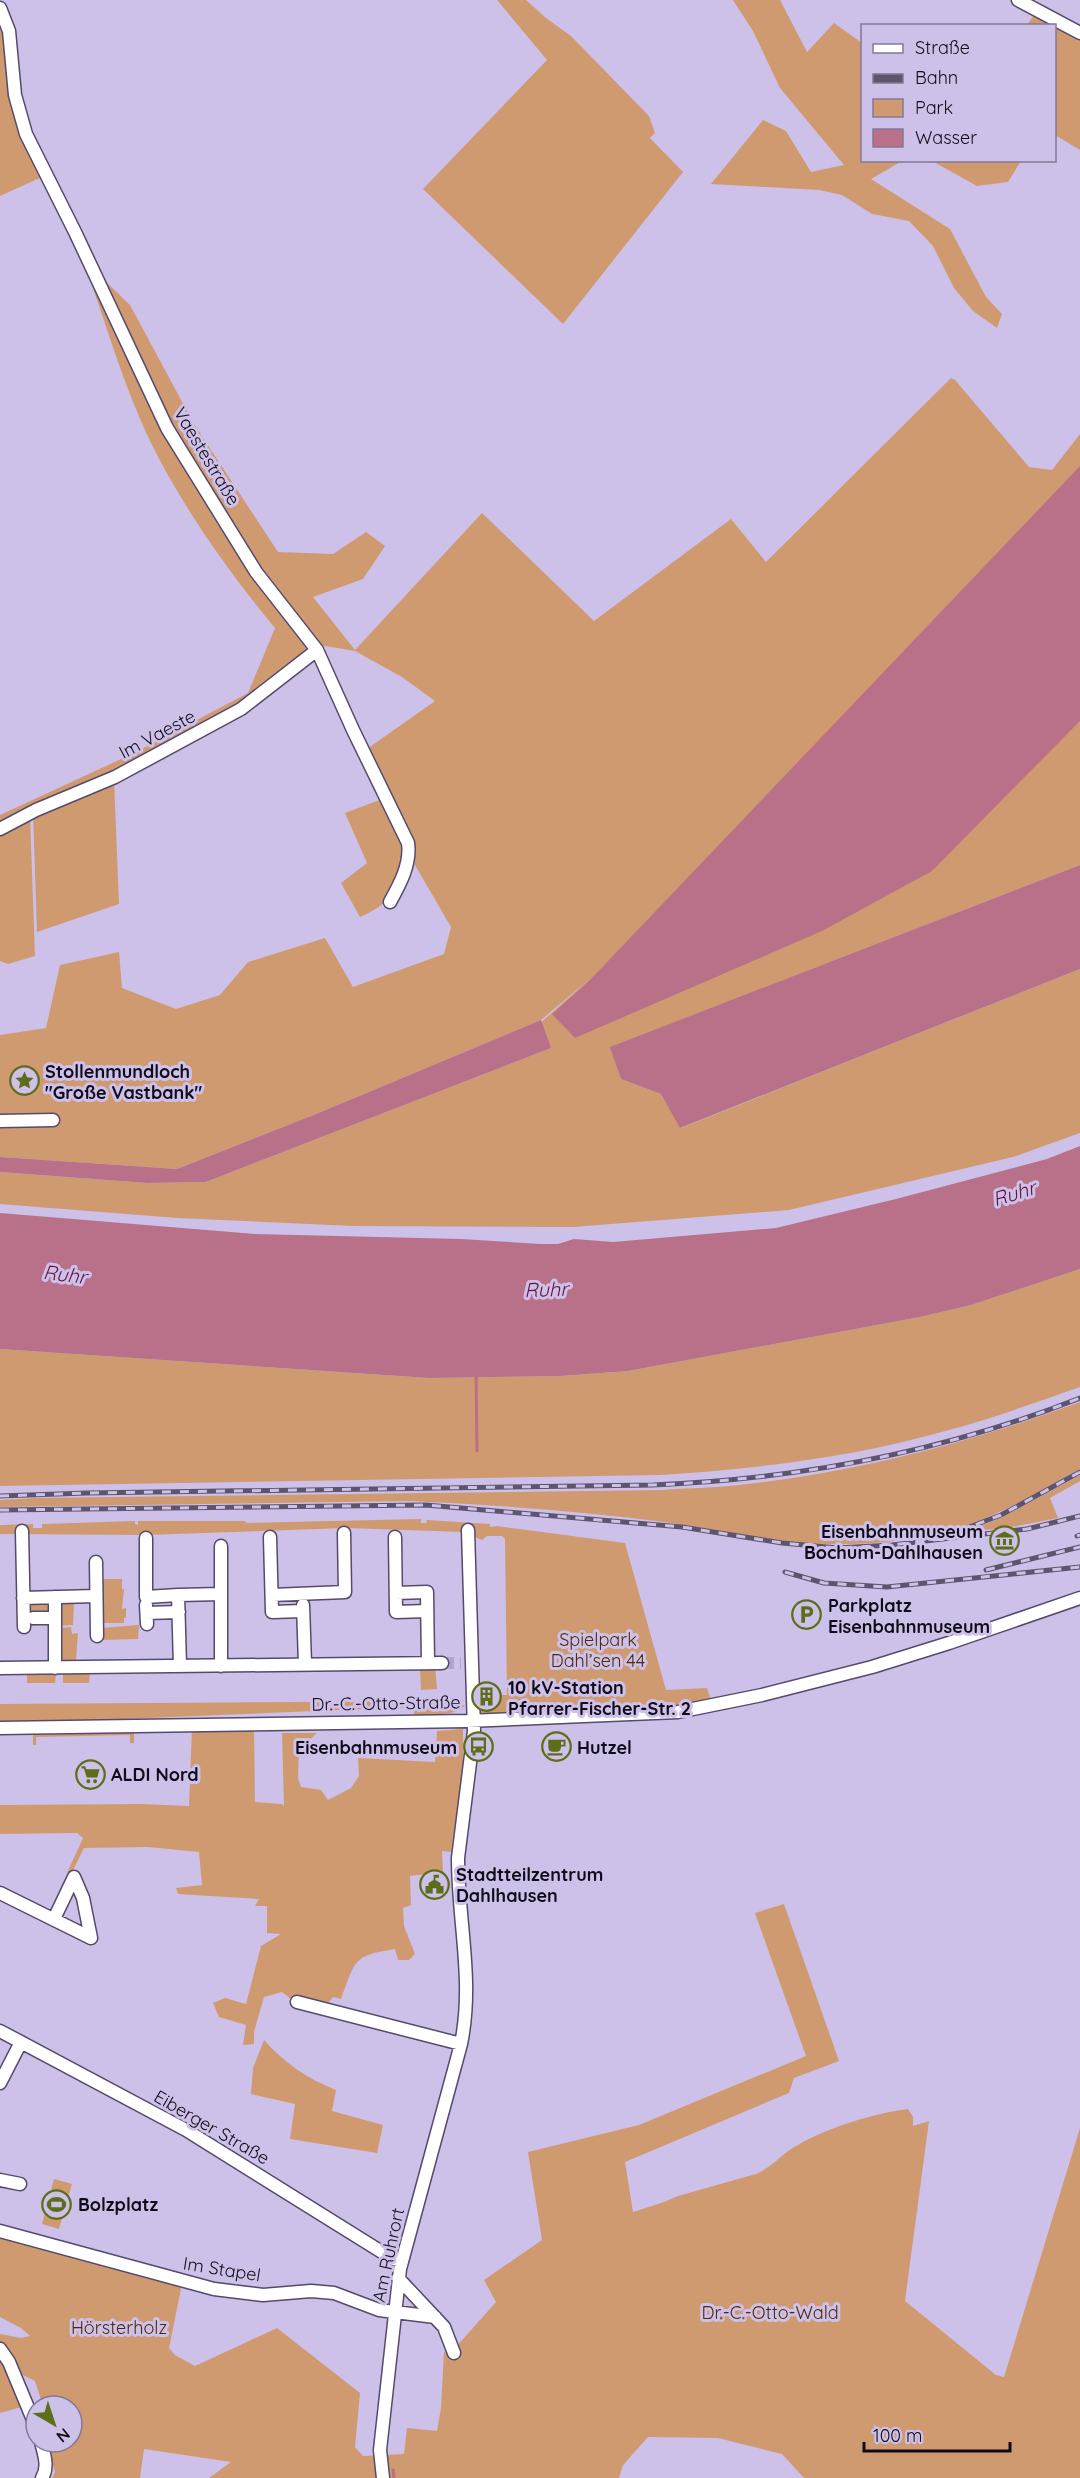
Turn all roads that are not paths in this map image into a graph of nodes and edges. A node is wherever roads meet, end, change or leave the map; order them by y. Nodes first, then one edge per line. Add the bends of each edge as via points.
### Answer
1 (1018, 0) edge
2 (0, 8) edge
3 (1080, 33) edge
4 (317, 650) junction
5 (0, 829) edge
6 (390, 902) dead end
7 (53, 1120) dead end
8 (0, 1121) edge
9 (468, 1530) dead end
10 (22, 1531) dead end
11 (344, 1533) dead end
12 (270, 1537) dead end
13 (395, 1537) dead end
14 (146, 1538) dead end
15 (221, 1546) dead end
16 (96, 1562) dead end
17 (396, 1593) junction
18 (221, 1594) junction
19 (303, 1594) junction
20 (178, 1595) junction
21 (272, 1595) junction
22 (96, 1596) junction
23 (146, 1597) junction
24 (24, 1598) junction
25 (55, 1598) junction
26 (1080, 1598) edge
27 (303, 1611) junction
28 (428, 1611) junction
29 (179, 1612) junction
30 (55, 1618) junction
31 (97, 1636) dead end
32 (428, 1663) junction
33 (442, 1663) tunnel mouth
34 (304, 1664) junction
35 (180, 1666) junction
36 (221, 1666) junction
37 (0, 1668) edge
38 (55, 1668) junction
39 (474, 1720) junction
40 (0, 1728) edge
41 (0, 1893) edge
42 (54, 1919) junction
43 (297, 2002) dead end
44 (0, 2031) edge
45 (21, 2042) junction
46 (461, 2044) junction
47 (0, 2084) edge
48 (0, 2180) edge
49 (20, 2184) dead end
50 (0, 2231) edge
51 (402, 2261) junction
52 (399, 2278) junction
53 (394, 2313) junction
54 (435, 2317) junction
55 (0, 2349) edge
56 (454, 2353) dead end
57 (24, 2398) edge
58 (44, 2454) edge
59 (42, 2478) edge
60 (383, 2478) edge

1 - 3 street
2 - 4 street, Vaestestraße via 9,31 15,95 26,134 167,428 256,572
4 - 5 street, Im Vaeste via 241,709 115,777
4 - 6 street, Vaestestraße via 408,843 409,854 400,884
7 - 8 street
9 - 39 street, Am Ruhrort via 466,1663
10 - 24 street
11 - 19 street via 345,1592
12 - 21 street
13 - 17 street
14 - 23 street
15 - 18 street
16 - 22 street
17 - 28 street via 427,1592
17 - 28 street via 396,1612
18 - 20 street
18 - 36 street
19 - 21 street
19 - 27 street
20 - 23 street
20 - 29 street
21 - 27 street via 272,1612
22 - 25 street
22 - 31 street
23 - 29 street via 147,1618
24 - 25 street
24 - 30 street via 28,1623
25 - 30 street
26 - 39 street, Dr.-C.-Otto-Straße via 883,1664 716,1705 633,1715
27 - 34 street
28 - 32 street
29 - 35 street
30 - 38 street
32 - 33 street
32 - 34 street
34 - 36 street
35 - 36 street
35 - 38 street
37 - 38 street
39 - 40 street, Dr.-C.-Otto-Straße
39 - 46 street, Am Ruhrort via 458,1858 468,2000
41 - 42 street
42 - 42 street via 74,1877 90,1909 95,1942
43 - 46 street
44 - 45 street, Eiberger Straße
45 - 47 street
45 - 51 street, Eiberger Straße via 186,2130
46 - 51 street, Am Ruhrort
48 - 49 street
50 - 53 street, Im Stapel via 214,2289 263,2295 334,2293
51 - 52 street, Am Ruhrort
52 - 53 street, Am Ruhrort
52 - 54 street
53 - 54 street, Im Stapel
53 - 60 street, Am Ruhrort via 380,2450
54 - 56 street via 447,2332
55 - 57 street
58 - 59 street via 46,2472

